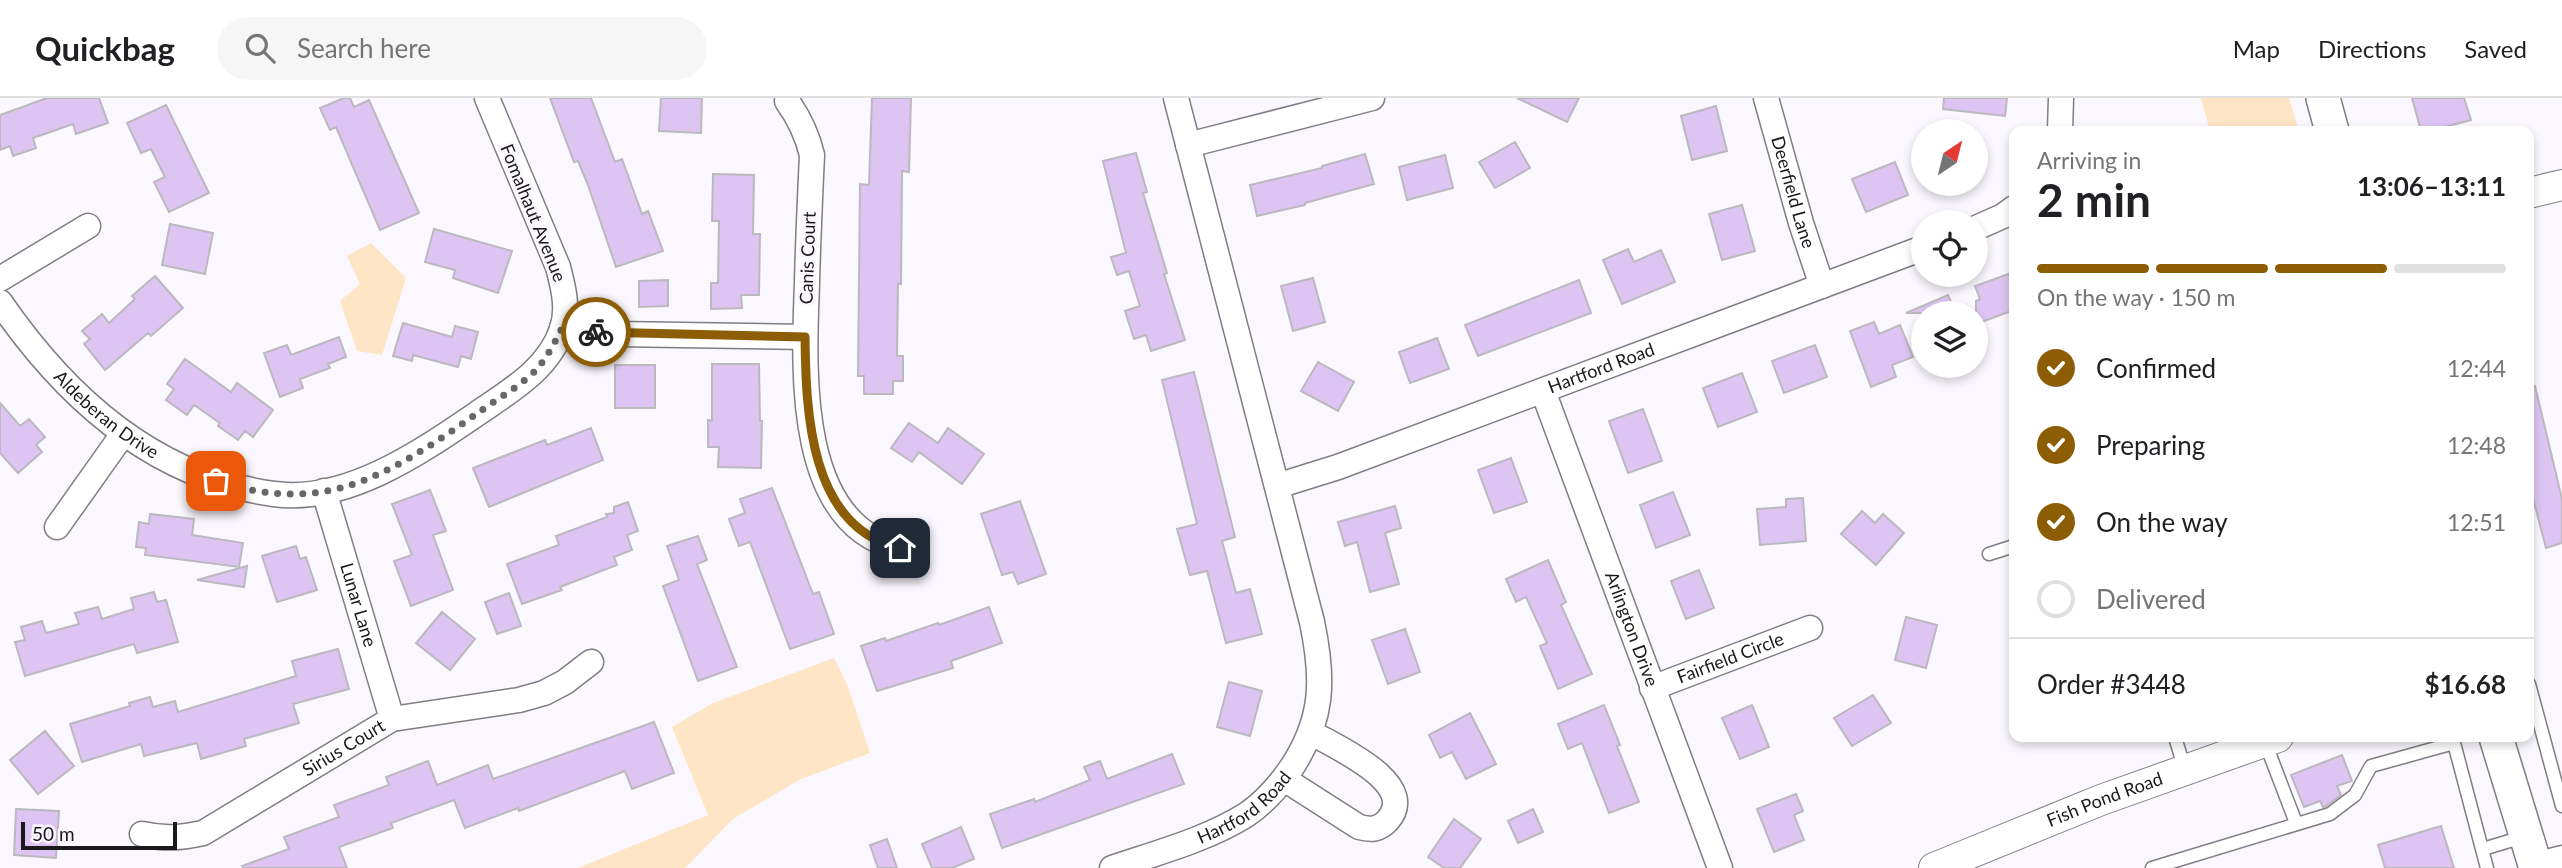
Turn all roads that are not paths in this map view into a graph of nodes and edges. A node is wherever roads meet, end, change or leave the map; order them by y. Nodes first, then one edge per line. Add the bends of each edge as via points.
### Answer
1 (487, 98) edge
2 (1176, 98) edge
3 (1372, 98) edge
4 (1766, 98) edge
5 (2061, 98) edge
6 (2323, 98) edge
7 (787, 102) dead end
8 (2060, 126) edge
9 (2331, 126) edge
10 (1188, 145) junction
11 (2562, 185) edge
12 (2534, 192) edge
13 (2009, 212) edge
14 (1988, 223) edge
15 (88, 226) dead end
16 (1911, 253) edge
17 (0, 279) edge
18 (1822, 286) junction
19 (0, 302) edge
20 (562, 328) junction
21 (805, 337) junction
22 (1543, 391) junction
23 (123, 434) junction
24 (1277, 486) junction
25 (324, 491) junction
26 (57, 527) dead end
27 (900, 548) dead end
28 (2009, 548) edge
29 (1989, 554) dead end
30 (1810, 628) dead end
31 (591, 662) dead end
32 (1651, 688) junction
33 (2534, 702) edge
34 (392, 719) junction
35 (1312, 733) junction
36 (2176, 742) edge
37 (2264, 742) edge
38 (2273, 742) edge
39 (2499, 742) edge
40 (2185, 771) junction
41 (1284, 779) junction
42 (2562, 806) edge
43 (2296, 823) junction
44 (142, 834) dead end
45 (2483, 849) junction
46 (2540, 857) edge
47 (1112, 868) edge
48 (1720, 868) edge
49 (1934, 868) edge
50 (2152, 868) edge
51 (2487, 868) edge

1 - 20 street, Fomalhaut Avenue via 558,267 564,288
2 - 10 street, Hartford Road
3 - 10 street
4 - 18 street, Deerfield Lane
5 - 8 street
6 - 9 main road
7 - 21 street, Canis Court via 807,134 811,155
10 - 24 street, Hartford Road
11 - 12 street
13 - 14 street
15 - 17 street
16 - 18 street, Hartford Road
18 - 22 street, Hartford Road
19 - 23 street, Aldeberan Drive via 58,374
20 - 21 street via 615,334
20 - 25 street, Fomalhaut Avenue via 534,372 445,436 380,472
21 - 27 street, Canis Court via 811,436 829,488 864,532 882,544
22 - 24 street, Hartford Road
22 - 32 street, Arlington Drive
23 - 25 street, Aldeberan Drive via 173,465 230,485 276,495
23 - 26 street
24 - 35 street, Hartford Road via 1317,646 1319,692
25 - 34 street, Lunar Lane
28 - 29 lane
30 - 32 street, Fairfield Circle
31 - 34 street, Sirius Court via 544,693
32 - 48 street, Arlington Drive
33 - 42 lane
34 - 44 street, Sirius Court via 203,833 181,838
35 - 41 street, Hartford Road
35 - 41 street via 1386,780 1395,801 1391,816 1373,830 1359,827
36 - 40 lane
37 - 40 street, Fish Pond Road
38 - 43 lane
39 - 46 main road
40 - 49 street, Fish Pond Road
41 - 47 street, Hartford Road via 1266,800 1225,826
43 - 45 lane via 2330,814 2355,796 2371,766 2454,743
43 - 50 lane
45 - 46 lane
45 - 51 lane

